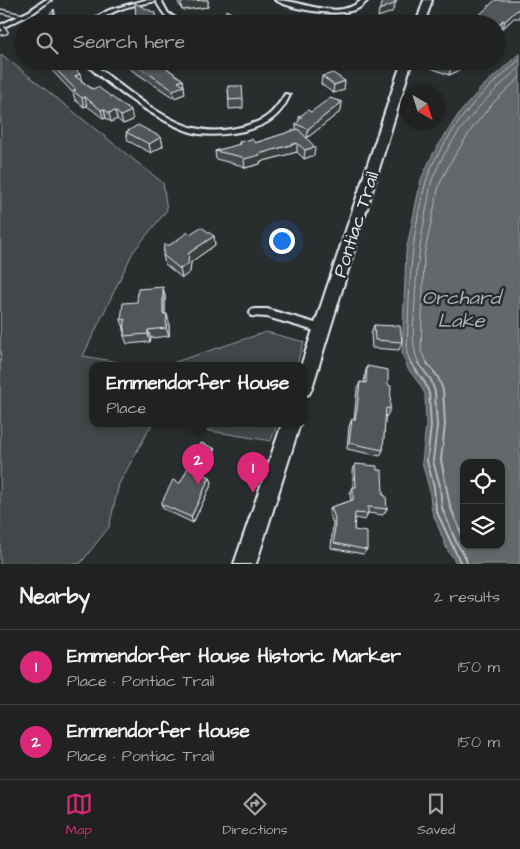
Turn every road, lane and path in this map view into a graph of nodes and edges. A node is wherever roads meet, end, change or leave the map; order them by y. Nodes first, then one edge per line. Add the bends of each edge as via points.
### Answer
1 (48, 0) edge
2 (154, 0) edge
3 (158, 0) edge
4 (278, 0) edge
5 (365, 0) edge
6 (428, 0) edge
7 (0, 12) edge
8 (17, 15) edge
9 (25, 15) edge
10 (102, 15) edge
11 (168, 15) edge
12 (423, 15) edge
13 (15, 20) edge
14 (1, 27) edge
15 (0, 33) edge
16 (98, 70) edge
17 (405, 70) edge
18 (287, 95) dead end
19 (255, 312) dead end
20 (322, 329) junction
21 (307, 376) edge
22 (290, 427) edge
23 (245, 564) edge

1 - 9 street
2 - 10 street via 128,4
3 - 11 street
4 - 5 street via 330,11 349,9
6 - 12 main road
7 - 8 lane
13 - 14 street
14 - 15 lane via 6,32
16 - 18 street via 155,111 190,130 213,132 255,125 278,110
17 - 20 main road, Pontiac Trail
19 - 20 street
20 - 21 main road, Pontiac Trail
22 - 23 main road

